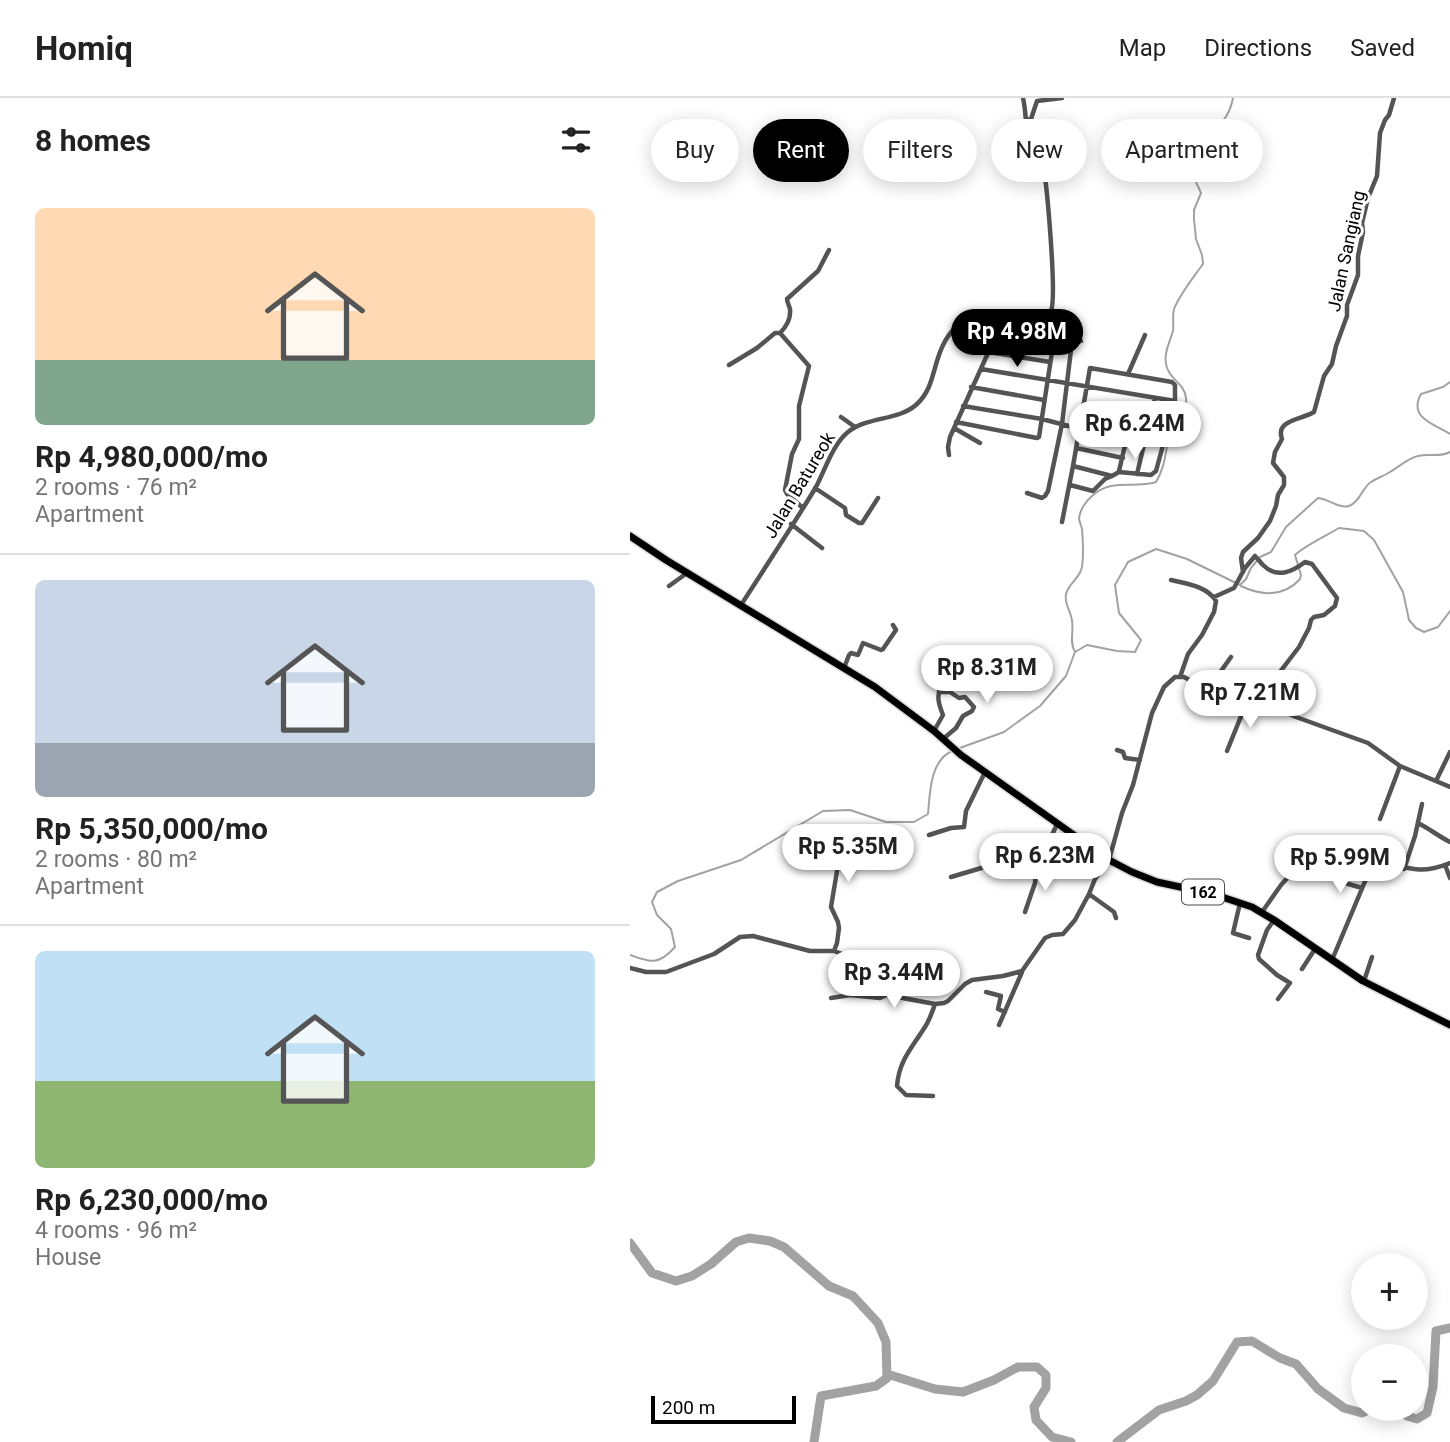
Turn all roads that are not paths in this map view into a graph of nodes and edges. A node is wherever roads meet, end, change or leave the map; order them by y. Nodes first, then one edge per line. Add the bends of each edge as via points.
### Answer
1 (1023, 98) edge
2 (1062, 98) edge
3 (1394, 98) edge
4 (1027, 119) edge
5 (1029, 119) edge
6 (1045, 182) edge
7 (829, 250) dead end
8 (1003, 320) junction
9 (998, 331) junction
10 (780, 333) junction
11 (1145, 335) dead end
12 (1022, 337) dead end
13 (1081, 341) dead end
14 (1067, 344) junction
15 (989, 352) junction
16 (1050, 362) junction
17 (729, 365) dead end
18 (981, 369) junction
19 (1128, 374) junction
20 (1047, 380) junction
21 (1068, 383) junction
22 (971, 387) junction
23 (1086, 387) junction
24 (1155, 398) junction
25 (1044, 400) junction
26 (1175, 401) junction
27 (1083, 405) junction
28 (963, 406) junction
29 (1123, 413) dead end
30 (841, 417) dead end
31 (1042, 419) junction
32 (1062, 424) junction
33 (955, 425) junction
34 (1079, 426) junction
35 (855, 427) junction
36 (1146, 436) junction
37 (1164, 439) junction
38 (979, 443) dead end
39 (1076, 448) junction
40 (949, 455) dead end
41 (1123, 458) junction
42 (1073, 466) junction
43 (1119, 472) junction
44 (1137, 474) junction
45 (1112, 475) junction
46 (1070, 485) junction
47 (815, 488) junction
48 (1027, 493) dead end
49 (878, 498) dead end
50 (803, 508) junction
51 (1062, 522) dead end
52 (792, 524) junction
53 (630, 536) edge
54 (822, 548) dead end
55 (1243, 572) junction
56 (687, 573) junction
57 (1171, 580) dead end
58 (669, 586) dead end
59 (1214, 597) junction
60 (741, 605) junction
61 (893, 625) dead end
62 (1231, 657) dead end
63 (844, 669) junction
64 (947, 676) dead end
65 (1180, 677) junction
66 (940, 692) junction
67 (1211, 692) junction
68 (1248, 699) junction
69 (1257, 702) junction
70 (934, 731) junction
71 (944, 739) junction
72 (1117, 750) dead end
73 (1227, 751) dead end
74 (1450, 752) edge
75 (1140, 760) junction
76 (1400, 766) junction
77 (985, 772) junction
78 (1436, 781) junction
79 (1450, 787) edge
80 (1422, 804) dead end
81 (1380, 819) dead end
82 (1058, 823) junction
83 (1418, 823) junction
84 (929, 835) dead end
85 (1450, 842) edge
86 (909, 855) dead end
87 (1109, 860) junction
88 (1448, 864) edge
89 (1373, 866) junction
90 (1404, 869) junction
91 (1036, 872) junction
92 (1325, 876) dead end
93 (951, 877) dead end
94 (1450, 878) edge
95 (1362, 888) junction
96 (1090, 894) junction
97 (1240, 903) junction
98 (1025, 912) dead end
99 (1262, 913) junction
100 (1116, 918) dead end
101 (1274, 920) junction
102 (1249, 938) dead end
103 (1315, 949) junction
104 (834, 951) junction
105 (1372, 957) dead end
106 (1331, 961) junction
107 (630, 968) edge
108 (1302, 969) dead end
109 (1022, 971) junction
110 (1363, 981) junction
111 (986, 992) dead end
112 (885, 996) junction
113 (831, 998) dead end
114 (1278, 999) dead end
115 (935, 1004) junction
116 (1005, 1012) junction
117 (999, 1025) dead end
118 (1450, 1025) edge
119 (933, 1096) dead end

1 - 4 street, Jalan Batureok
2 - 5 street via 1037,101
3 - 55 street, Jalan Sangiang via 1380,133 1377,176 1362,223 1358,275 1332,364 1314,412 1281,428 1273,463 1284,477 1284,485 1266,527 1244,550
6 - 8 street, Jalan Batureok via 1051,312 1038,321
7 - 10 street via 818,271 787,299 788,323
8 - 9 street
8 - 35 street, Jalan Batureok via 981,317 962,322 942,348 928,391 914,407
9 - 12 street
9 - 15 street
10 - 17 street
10 - 50 street via 809,366 799,406 799,439 785,488
11 - 19 street
13 - 14 street
14 - 16 street via 1056,345
14 - 21 street via 1071,349
15 - 16 street
15 - 18 street
16 - 20 street
18 - 20 street
18 - 22 street
19 - 23 street via 1090,368
19 - 26 street via 1172,382
20 - 21 street
20 - 25 street
21 - 23 street
21 - 32 street
22 - 25 street
22 - 28 street
23 - 24 street
23 - 27 street
24 - 26 street
24 - 36 street
25 - 31 street
26 - 37 street
27 - 29 street
27 - 34 street
28 - 31 street
28 - 33 street
30 - 35 street
31 - 32 street
31 - 33 street via 1037,438
32 - 34 street
32 - 48 street via 1046,495
33 - 38 street
33 - 40 street
34 - 36 street
34 - 39 street
34 - 41 street via 1126,440
35 - 47 street, Jalan Batureok via 837,445
36 - 37 street
36 - 44 street
37 - 44 street via 1156,471
39 - 41 street
39 - 42 street
41 - 43 street
42 - 45 street
42 - 46 street
43 - 44 street
43 - 45 street
45 - 46 street via 1093,491
46 - 51 street
47 - 49 street via 859,523
47 - 50 street, Jalan Batureok
50 - 52 street, Jalan Batureok
52 - 54 street
52 - 60 street, Jalan Batureok
53 - 56 main road, 162
55 - 59 street via 1234,588
55 - 69 street via 1257,558 1267,568 1287,573 1310,563 1337,600 1324,615 1311,620 1299,647
56 - 58 street
56 - 60 main road, 162
57 - 59 street
59 - 65 street via 1214,611
60 - 63 main road, 162
61 - 63 street via 897,630 884,649 863,643 858,655 849,655
62 - 67 street
63 - 70 main road, 162
64 - 66 street
65 - 67 street
65 - 75 street via 1159,695
66 - 70 street via 937,701 943,715
66 - 71 street via 965,697 974,707
67 - 68 street
68 - 69 street
68 - 73 street
69 - 76 street via 1368,743
70 - 71 main road, 162
71 - 77 main road, 162
72 - 75 street via 1125,758
74 - 78 street
75 - 87 street
76 - 78 street
76 - 81 street
77 - 82 main road, 162
77 - 84 street via 966,811 964,827
78 - 79 street
80 - 83 street
82 - 87 main road, 162
82 - 91 street
83 - 85 street
83 - 90 street
86 - 104 street via 889,848 862,858 840,853 831,907 839,928
87 - 96 street
87 - 97 main road, 162 via 1157,882
88 - 90 street
88 - 94 street
89 - 90 street via 1379,861
89 - 95 street
89 - 99 street via 1352,855 1310,848
91 - 93 street via 988,866
91 - 98 street
92 - 95 street
95 - 106 street
96 - 100 street
96 - 109 street via 1063,934 1045,938
97 - 99 main road, 162
97 - 102 street via 1233,933
99 - 101 main road, 162
101 - 103 main road, 162
101 - 114 street via 1258,955 1290,983
103 - 106 main road, 162
103 - 108 street
104 - 107 street via 810,951 753,936 740,937 715,954 666,972
104 - 112 street via 848,957
105 - 110 street
106 - 110 main road, 162
109 - 115 street via 972,980 948,1001
109 - 116 street
110 - 118 main road, 162
111 - 116 street via 1001,996 997,1009
112 - 113 street
112 - 115 street
115 - 119 street via 905,1056 897,1085 906,1095
116 - 117 street

